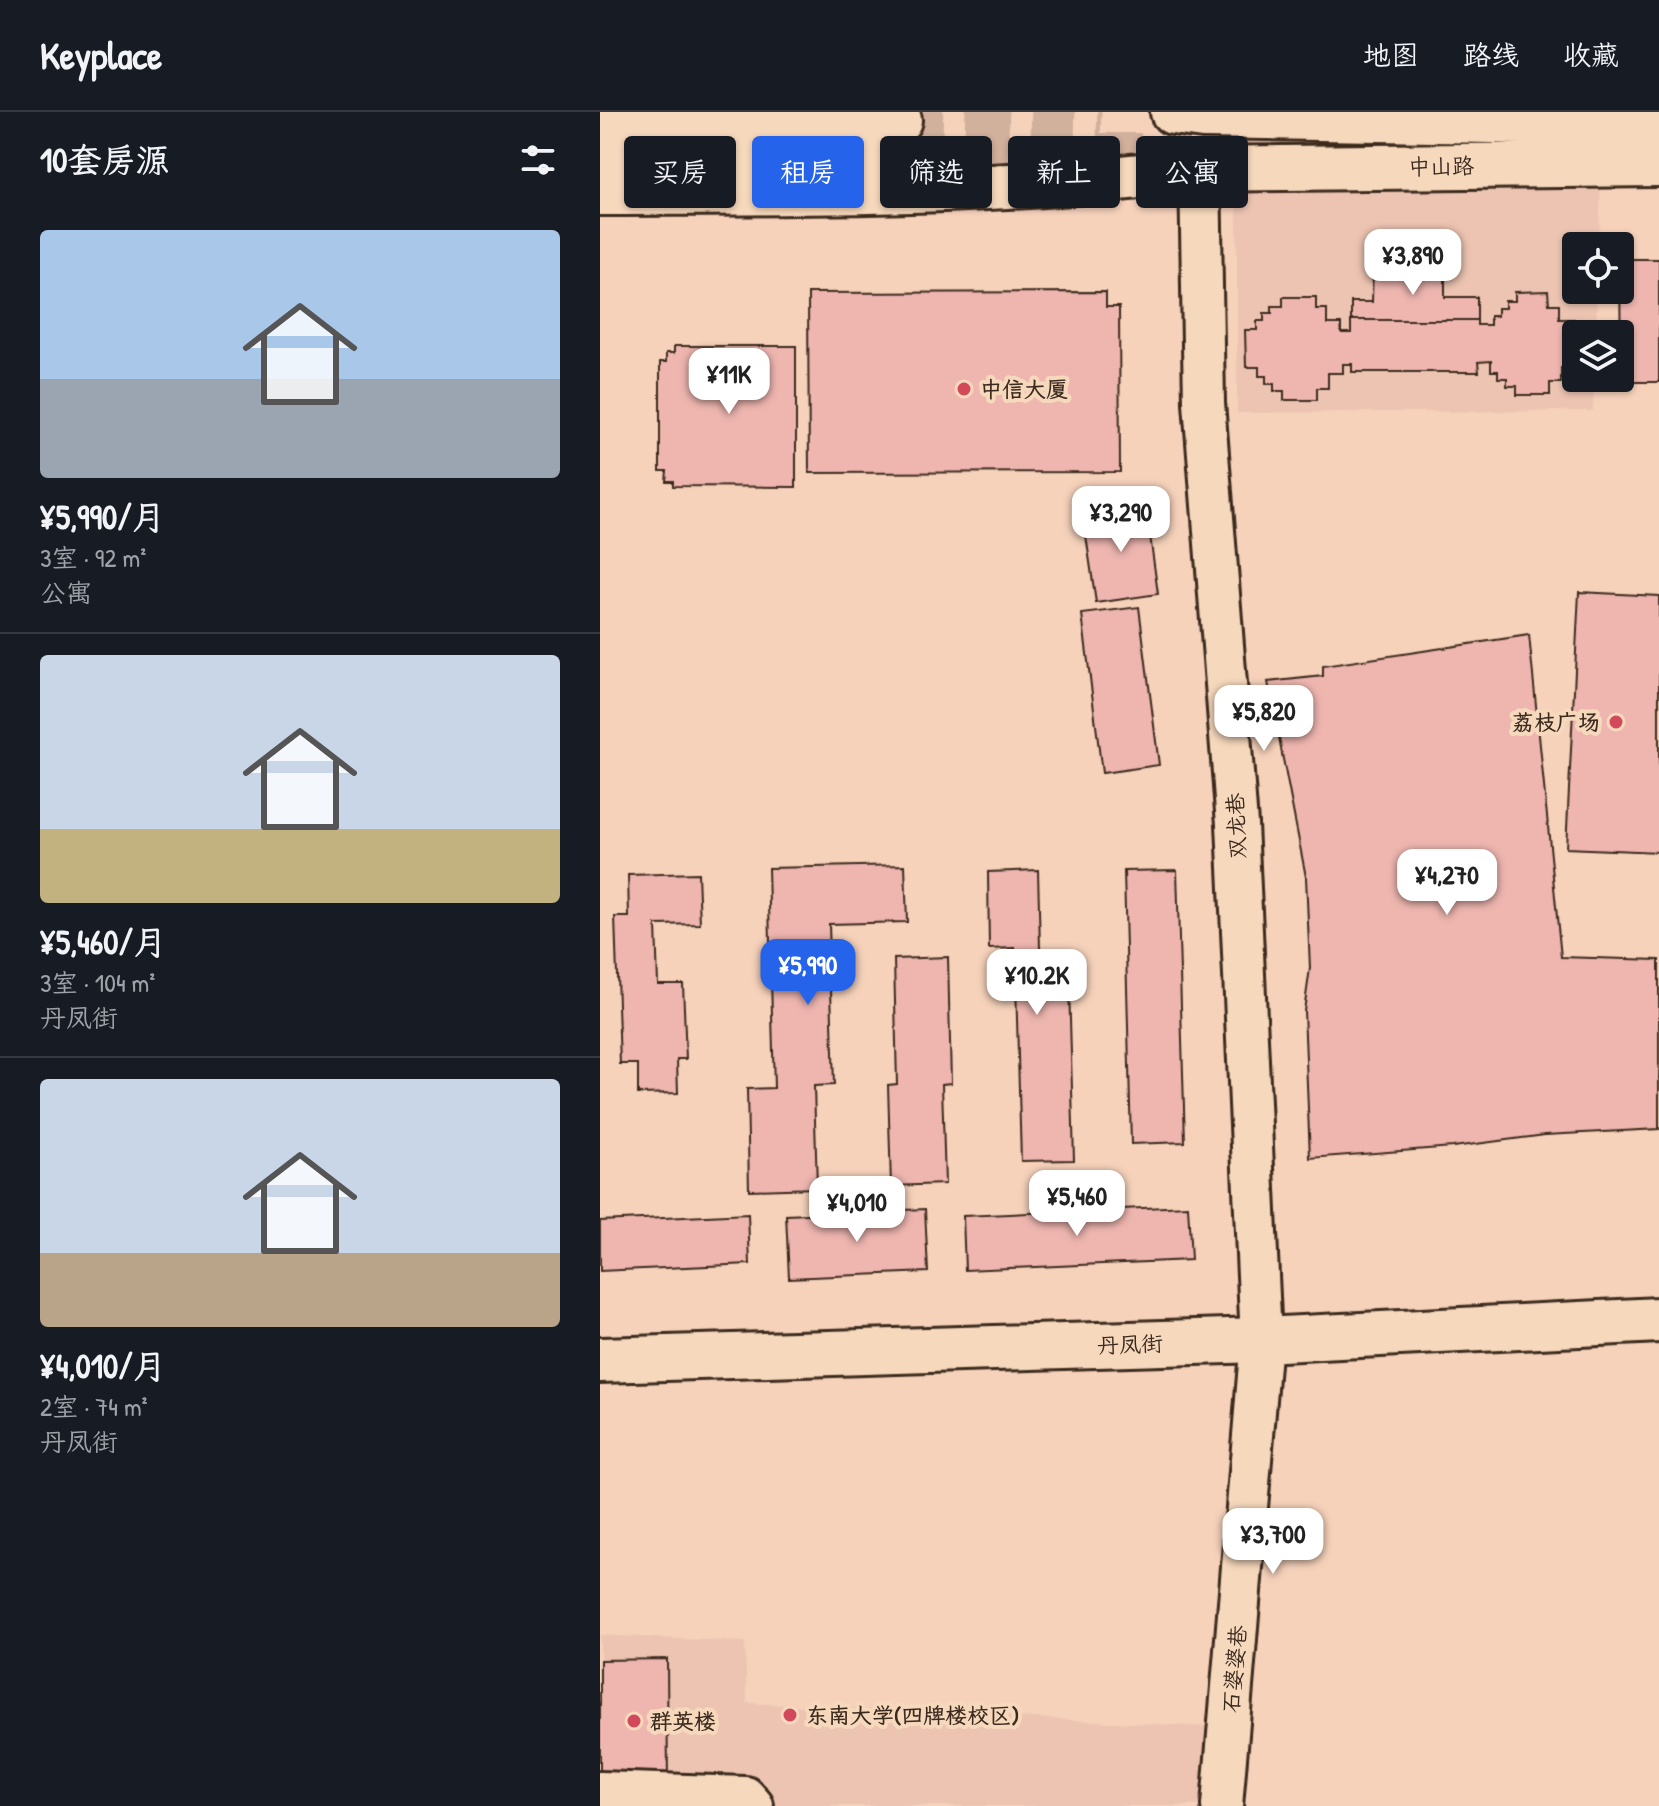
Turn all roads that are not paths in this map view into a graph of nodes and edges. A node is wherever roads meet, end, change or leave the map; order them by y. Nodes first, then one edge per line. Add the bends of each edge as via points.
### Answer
1 (1173, 112) tunnel mouth
2 (600, 114) edge
3 (1452, 117) edge
4 (1659, 124) edge
5 (600, 155) edge
6 (1659, 164) edge
7 (1248, 168) edge
8 (1136, 177) edge
9 (600, 193) edge
10 (1201, 208) edge
11 (1659, 1320) edge
12 (1261, 1340) junction
13 (600, 1360) edge
14 (616, 1797) edge
15 (753, 1806) edge
16 (1222, 1806) edge

1 - 3 main road
2 - 5 main road via 899,137
3 - 4 main road
6 - 7 street
8 - 9 street via 897,191
10 - 12 street, 双龙巷 via 1204,403 1237,824
11 - 12 main road, 丹凤街
12 - 13 main road, 丹凤街
12 - 16 street, 石婆婆巷
14 - 15 street via 745,1797

